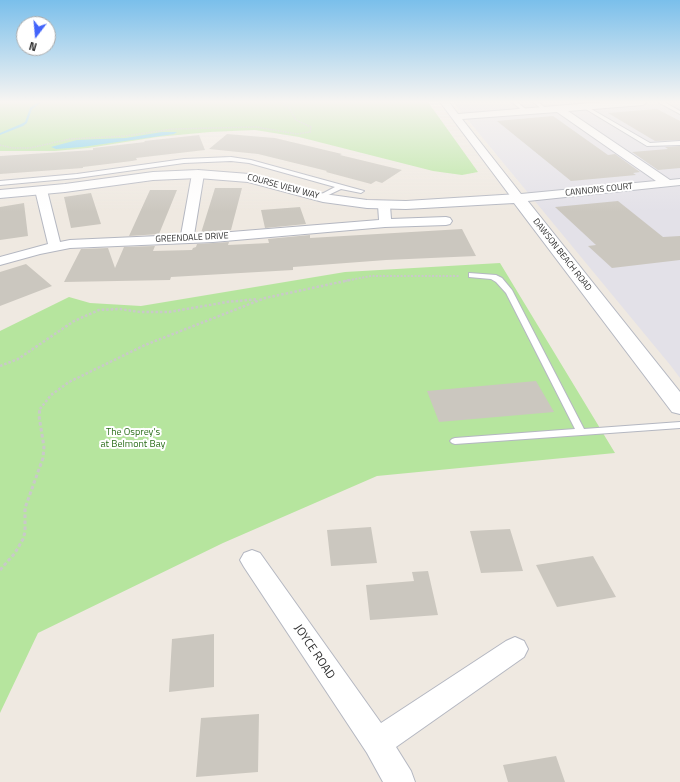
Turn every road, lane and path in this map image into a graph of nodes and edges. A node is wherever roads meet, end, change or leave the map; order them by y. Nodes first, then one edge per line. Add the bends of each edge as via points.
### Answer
1 (83, 138) edge
2 (472, 138) edge
3 (602, 138) edge
4 (638, 138) edge
5 (680, 143) edge
6 (0, 145) edge
7 (199, 167) junction
8 (0, 182) edge
9 (680, 182) edge
10 (667, 183) junction
11 (43, 184) junction
12 (340, 187) junction
13 (361, 191) dead end
14 (0, 194) edge
15 (320, 197) junction
16 (518, 198) junction
17 (384, 205) junction
18 (446, 221) dead end
19 (385, 223) junction
20 (187, 239) junction
21 (55, 247) junction
22 (0, 261) edge
23 (472, 275) joint
24 (265, 298) junction
25 (0, 366) edge
26 (680, 407) edge
27 (680, 426) edge
28 (581, 432) junction
29 (455, 441) dead end
30 (252, 560) dead end
31 (0, 570) edge
32 (514, 649) dead end
33 (377, 743) junction
34 (400, 782) edge

1 - 6 path via 24,148
2 - 16 street, DAWSON BEACH ROAD
3 - 10 street
4 - 5 lane via 649,145
7 - 11 street, COURSE VIEW WAY via 148,177
7 - 12 lane via 231,159
7 - 15 street, COURSE VIEW WAY
7 - 20 street
8 - 11 lane
9 - 10 street, CANNONS COURT
10 - 16 street, CANNONS COURT
11 - 14 street, COURSE VIEW WAY
11 - 21 street
12 - 13 lane
12 - 15 lane
15 - 17 street, COURSE VIEW WAY
16 - 17 street, COURSE VIEW WAY
16 - 26 street, DAWSON BEACH ROAD
17 - 19 street
18 - 19 street, GREENDALE DRIVE
19 - 20 street, GREENDALE DRIVE
20 - 21 street, GREENDALE DRIVE
21 - 22 street, GREENDALE DRIVE via 31,251
23 - 24 path via 367,276
23 - 28 lane via 493,277 509,292
24 - 25 path via 169,312 140,312 120,308 99,310 74,321 18,359
24 - 31 path via 114,359 69,382 46,400 40,408 39,416 45,453 25,508 25,532 15,553
27 - 28 lane
28 - 29 lane
30 - 33 street, JOYCE ROAD
32 - 33 street
33 - 34 street, JOYCE ROAD

